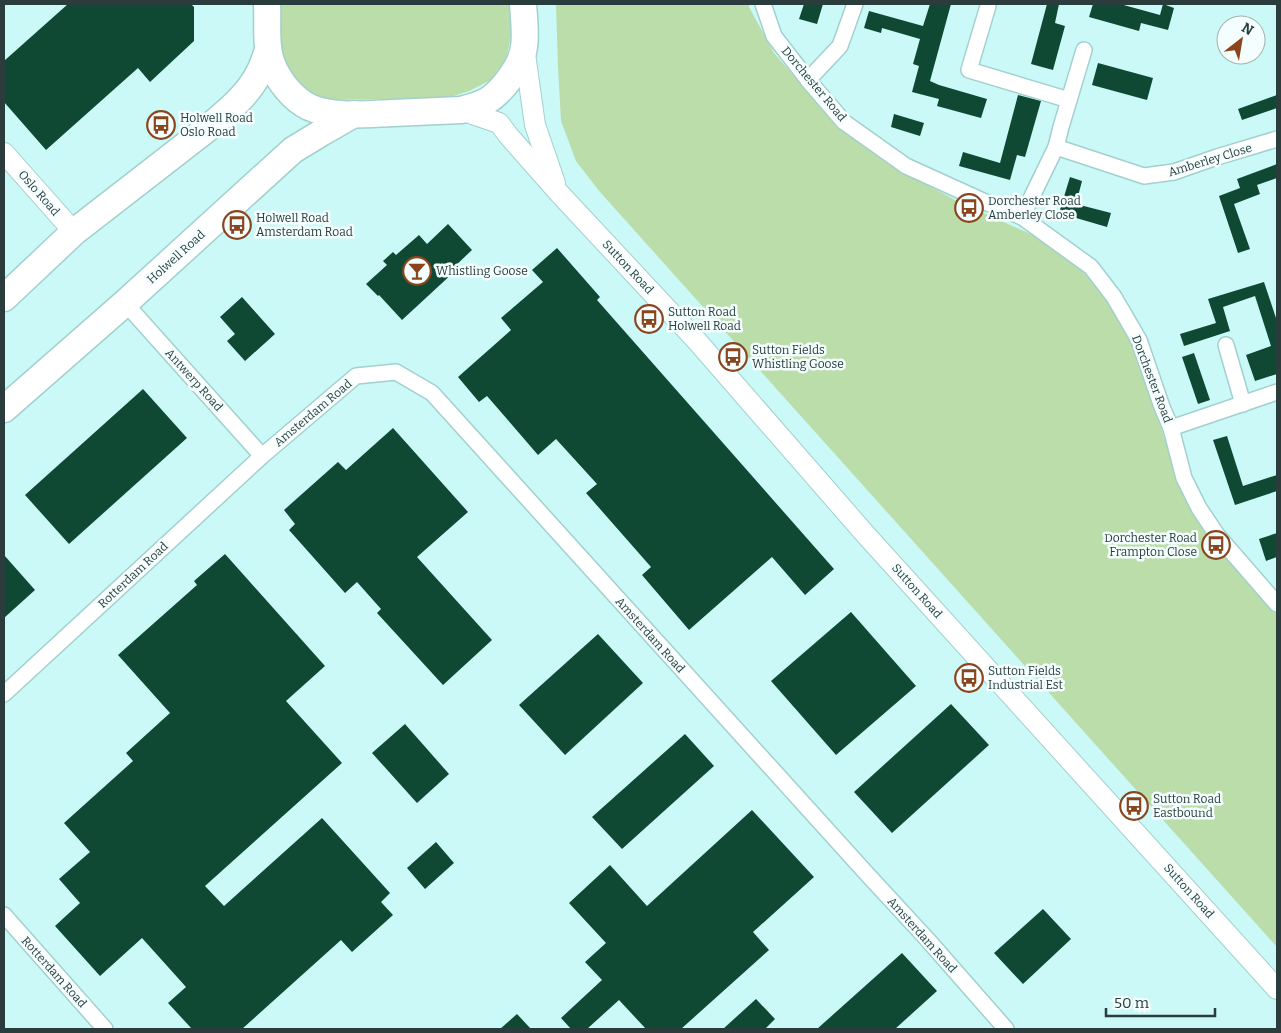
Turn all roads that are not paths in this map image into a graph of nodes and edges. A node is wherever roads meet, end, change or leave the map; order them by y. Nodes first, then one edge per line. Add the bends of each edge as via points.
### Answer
1 (267, 4) edge
2 (523, 4) edge
3 (763, 4) edge
4 (855, 4) edge
5 (988, 6) dead end
6 (524, 47) junction
7 (268, 50) junction
8 (1084, 50) dead end
9 (808, 80) junction
10 (1069, 100) junction
11 (461, 110) junction
12 (354, 114) junction
13 (1277, 139) edge
14 (1056, 147) junction
15 (4, 153) edge
16 (559, 193) junction
17 (1022, 217) junction
18 (74, 232) junction
19 (4, 298) edge
20 (125, 303) junction
21 (1226, 345) dead end
22 (1277, 392) edge
23 (1243, 404) junction
24 (4, 409) edge
25 (1171, 428) junction
26 (262, 456) junction
27 (1277, 604) edge
28 (4, 694) edge
29 (4, 916) edge
30 (1277, 989) edge
31 (105, 1029) edge
32 (1006, 1029) edge

1 - 7 highway
2 - 6 highway
3 - 9 street, Dorchester Road via 774,36
4 - 9 street via 840,46
5 - 10 street via 970,70
6 - 11 highway via 518,65 499,91 489,100
6 - 16 street, Sutton Road via 535,125
7 - 12 highway via 281,80 299,100 326,112
7 - 18 highway via 250,88 228,111
8 - 10 street
9 - 17 street, Dorchester Road via 844,122 906,166
10 - 14 street
11 - 12 highway
11 - 16 street, Sutton Road via 499,123
12 - 20 highway, Holwell Road via 293,150
13 - 14 street, Amberley Close via 1174,172 1144,176
14 - 17 street
15 - 18 street, Oslo Road
16 - 30 street, Sutton Road via 697,341 866,535
17 - 25 street, Dorchester Road via 1091,267 1114,297 1139,340
18 - 19 highway
20 - 24 highway, Holwell Road
20 - 26 street, Antwerp Road
21 - 23 street
22 - 23 street
23 - 25 street
25 - 27 street, Dorchester Road via 1184,478 1199,508 1217,535
26 - 28 street, Rotterdam Road
26 - 32 street, Amsterdam Road via 356,376 396,372 432,393
29 - 31 street, Rotterdam Road

